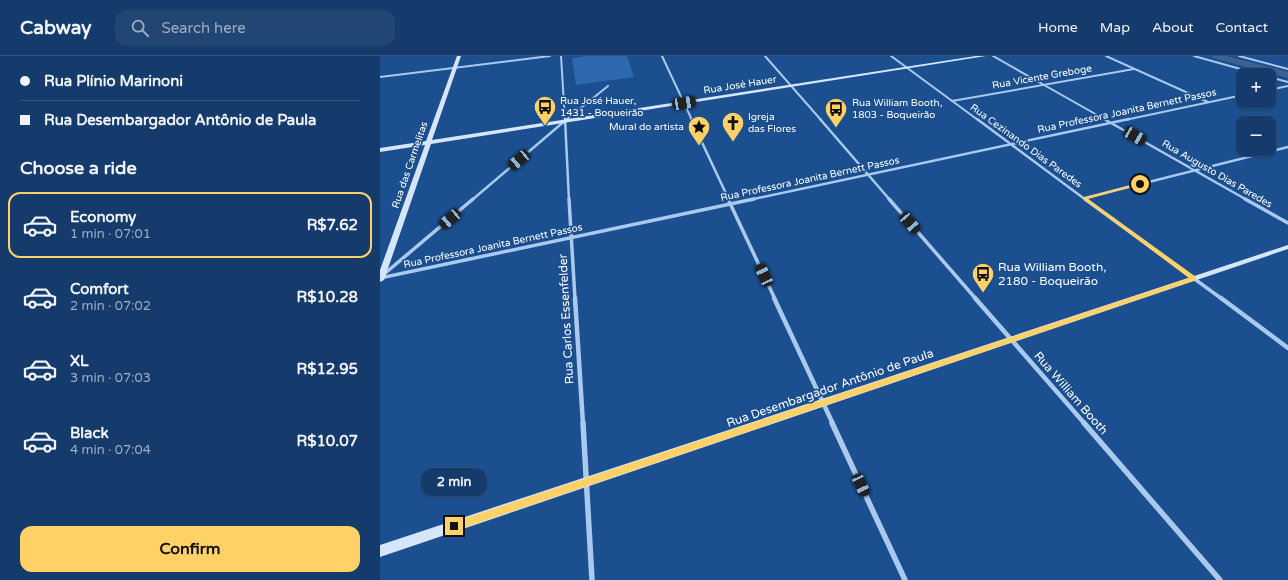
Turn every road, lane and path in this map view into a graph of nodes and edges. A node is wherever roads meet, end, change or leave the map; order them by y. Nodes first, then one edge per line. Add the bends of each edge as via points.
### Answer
1 (458, 56) edge
2 (550, 56) edge
3 (561, 56) edge
4 (662, 56) edge
5 (766, 56) edge
6 (891, 56) edge
7 (984, 56) edge
8 (992, 56) edge
9 (1106, 56) edge
10 (1194, 56) edge
11 (1239, 56) edge
12 (454, 68) junction
13 (907, 68) junction
14 (1237, 68) edge
15 (1134, 69) junction
16 (1288, 69) edge
17 (380, 77) edge
18 (1276, 79) edge
19 (1288, 82) edge
20 (1044, 85) junction
21 (608, 86) dead end
22 (792, 86) junction
23 (1288, 86) edge
24 (1276, 89) edge
25 (1236, 96) edge
26 (952, 101) junction
27 (1209, 102) junction
28 (684, 103) junction
29 (565, 121) junction
30 (1111, 123) junction
31 (428, 142) junction
32 (1011, 144) junction
33 (1288, 147) edge
34 (380, 150) edge
35 (1195, 170) junction
36 (868, 174) junction
37 (1084, 198) junction
38 (731, 203) junction
39 (1288, 223) edge
40 (572, 237) junction
41 (1288, 247) edge
42 (380, 278) edge
43 (1194, 279) junction
44 (1012, 340) junction
45 (1288, 348) edge
46 (823, 403) junction
47 (586, 482) junction
48 (380, 551) edge
49 (592, 580) edge
50 (905, 580) edge
51 (1220, 580) edge

1 - 12 main road, Rua das Carmelitas
2 - 12 street
3 - 29 street, Rua Carlos Essenfelder
4 - 28 street
5 - 22 street, Rua William Booth
6 - 13 street, Rua Cezinando Dias Paredes
7 - 13 main road, Rua José Hauer
8 - 20 street, Rua Augusto Dias Paredes
9 - 15 street
10 - 14 street
11 - 16 street
12 - 17 street
12 - 31 main road, Rua das Carmelitas
13 - 22 main road, Rua José Hauer
13 - 26 street, Rua Cezinando Dias Paredes
15 - 20 street, Rua Vicente Greboge
15 - 27 street
18 - 19 street
20 - 26 street, Rua Vicente Greboge
20 - 30 street, Rua Augusto Dias Paredes
21 - 29 street
22 - 28 main road, Rua José Hauer
22 - 36 street, Rua William Booth
23 - 24 street
25 - 27 street, Rua Professora Joanita Bernett Passos
26 - 32 street, Rua Cezinando Dias Paredes
27 - 30 street, Rua Professora Joanita Bernett Passos
28 - 29 main road, Rua José Hauer
28 - 38 street
29 - 31 main road, Rua José Hauer
29 - 40 street, Rua Carlos Essenfelder
29 - 42 street
30 - 32 street, Rua Professora Joanita Bernett Passos
30 - 35 street, Rua Augusto Dias Paredes
31 - 34 main road, Rua José Hauer
31 - 42 main road, Rua das Carmelitas
32 - 36 street, Rua Professora Joanita Bernett Passos
32 - 37 street, Rua Cezinando Dias Paredes
33 - 35 street
35 - 37 street
35 - 39 street, Rua Augusto Dias Paredes
36 - 38 street, Rua Professora Joanita Bernett Passos
36 - 44 street, Rua William Booth
37 - 43 street, Rua Cezinando Dias Paredes
38 - 40 street, Rua Professora Joanita Bernett Passos
38 - 46 street
40 - 42 street, Rua Professora Joanita Bernett Passos
40 - 47 street, Rua Carlos Essenfelder
41 - 43 main road, Rua Desembargador Antônio de Paula
43 - 44 main road, Rua Desembargador Antônio de Paula
43 - 45 street, Rua Cezinando Dias Paredes
44 - 46 main road, Rua Desembargador Antônio de Paula
44 - 51 street, Rua William Booth
46 - 47 main road, Rua Desembargador Antônio de Paula
46 - 50 street
47 - 48 main road, Rua Desembargador Antônio de Paula
47 - 49 street, Rua Carlos Essenfelder

